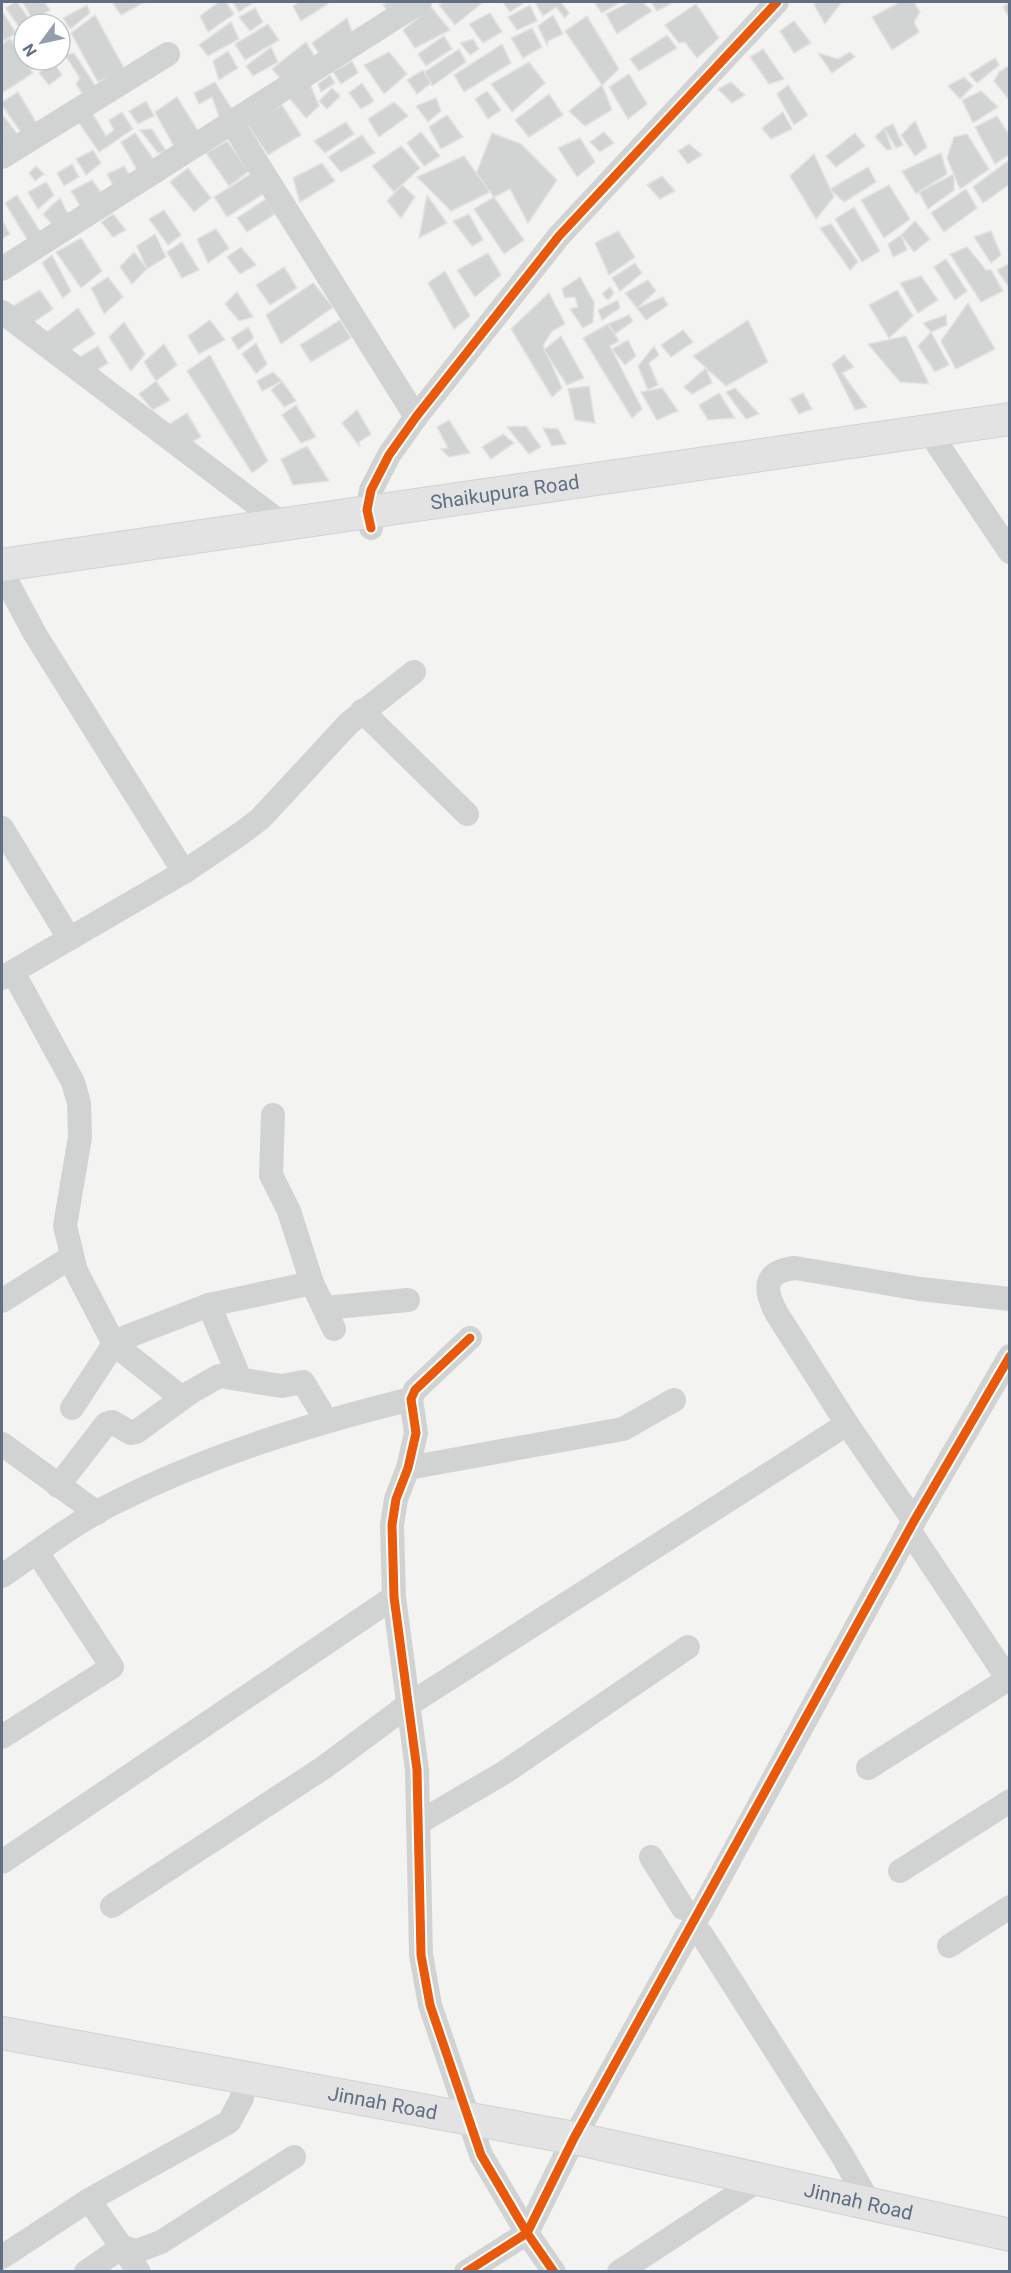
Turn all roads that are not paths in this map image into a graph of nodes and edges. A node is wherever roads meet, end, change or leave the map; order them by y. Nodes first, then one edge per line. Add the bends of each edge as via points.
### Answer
1 (420, 2) edge
2 (777, 2) edge
3 (168, 54) dead end
4 (232, 123) junction
5 (2, 157) edge
6 (2, 269) edge
7 (2, 312) edge
8 (416, 417) junction
9 (1010, 418) edge
10 (1010, 435) edge
11 (938, 445) junction
12 (369, 519) junction
13 (284, 525) junction
14 (1010, 552) edge
15 (3, 575) edge
16 (414, 672) dead end
17 (362, 711) junction
18 (467, 814) dead end
19 (2, 828) edge
20 (183, 872) junction
21 (69, 938) junction
22 (7, 975) edge
23 (273, 1114) dead end
24 (71, 1257) junction
25 (312, 1283) junction
26 (1010, 1299) edge
27 (408, 1300) dead end
28 (2, 1301) edge
29 (209, 1305) junction
30 (470, 1338) dead end
31 (114, 1344) junction
32 (1010, 1356) edge
33 (240, 1379) junction
34 (182, 1398) junction
35 (411, 1399) junction
36 (674, 1400) dead end
37 (72, 1408) dead end
38 (322, 1421) junction
39 (847, 1424) junction
40 (2, 1444) edge
41 (408, 1468) junction
42 (58, 1486) junction
43 (97, 1513) junction
44 (912, 1526) junction
45 (37, 1552) junction
46 (2, 1576) edge
47 (394, 1597) junction
48 (688, 1647) dead end
49 (1009, 1680) edge
50 (408, 1706) junction
51 (2, 1737) edge
52 (868, 1768) dead end
53 (1010, 1801) edge
54 (418, 1823) junction
55 (651, 1857) dead end
56 (2, 1862) edge
57 (900, 1871) dead end
58 (112, 1906) dead end
59 (1010, 1907) edge
60 (693, 1909) junction
61 (694, 1936) junction
62 (950, 1946) dead end
63 (2, 2032) edge
64 (243, 2078) junction
65 (467, 2118) junction
66 (574, 2138) junction
67 (294, 2157) dead end
68 (759, 2180) junction
69 (88, 2200) junction
70 (871, 2206) junction
71 (527, 2233) junction
72 (1010, 2235) edge
73 (122, 2247) junction
74 (2, 2257) edge
75 (86, 2271) edge
76 (139, 2271) edge
77 (466, 2271) edge
78 (554, 2271) edge
79 (619, 2271) edge

1 - 4 street
2 - 8 street via 559,236
3 - 5 street
4 - 6 street
4 - 8 street
7 - 13 street
8 - 12 street via 371,490
9 - 12 main road, Shaikupura Road
10 - 11 main road, Shaikupura Road
11 - 12 main road, Shaikupura Road
11 - 14 street
12 - 13 main road, Shaikupura Road
12 - 15 main road, Shaikupura Road
13 - 15 main road, Shaikupura Road
15 - 20 street via 34,634
16 - 17 street
17 - 18 street
17 - 20 street via 260,819
19 - 21 street
20 - 21 street
21 - 22 street
22 - 24 street via 73,1082 79,1103 80,1137 65,1226
23 - 25 street via 271,1175 289,1211
24 - 28 street
24 - 31 street
25 - 27 street via 329,1318
25 - 29 street
26 - 39 street via 795,1268 776,1274 766,1289 767,1296
29 - 31 street via 139,1330
29 - 33 street
30 - 35 street via 415,1390
31 - 34 street
31 - 37 street
32 - 44 street
33 - 34 street via 219,1376
33 - 38 street via 282,1386 303,1382 320,1410
34 - 42 street via 136,1432 130,1433 112,1422 106,1424
35 - 38 street
35 - 41 street via 416,1433
36 - 41 street via 623,1429
38 - 43 street via 166,1478
39 - 44 street
39 - 50 street
40 - 42 street
41 - 47 street via 396,1499 392,1525
42 - 43 street
43 - 45 street
44 - 49 street
44 - 60 street
45 - 46 street
45 - 51 street via 112,1667
47 - 50 street
47 - 56 street
48 - 54 street via 506,1772
49 - 52 street
50 - 54 street via 417,1770
50 - 58 street via 323,1768
53 - 57 street
54 - 65 street via 423,1965 430,2005
55 - 60 street
59 - 62 street
60 - 61 street, bridge
61 - 66 street
61 - 70 street via 836,2145
63 - 64 main road, Jinnah Road
64 - 65 main road, Jinnah Road
64 - 69 street via 242,2098 229,2122
65 - 66 main road, Jinnah Road
65 - 71 street via 481,2155
66 - 68 main road, Jinnah Road
66 - 71 street
67 - 73 street via 161,2242 137,2251
68 - 70 main road, Jinnah Road
68 - 79 street
69 - 73 street
69 - 74 street
70 - 72 main road, Jinnah Road
71 - 77 street
71 - 78 street
73 - 75 street
73 - 76 street

